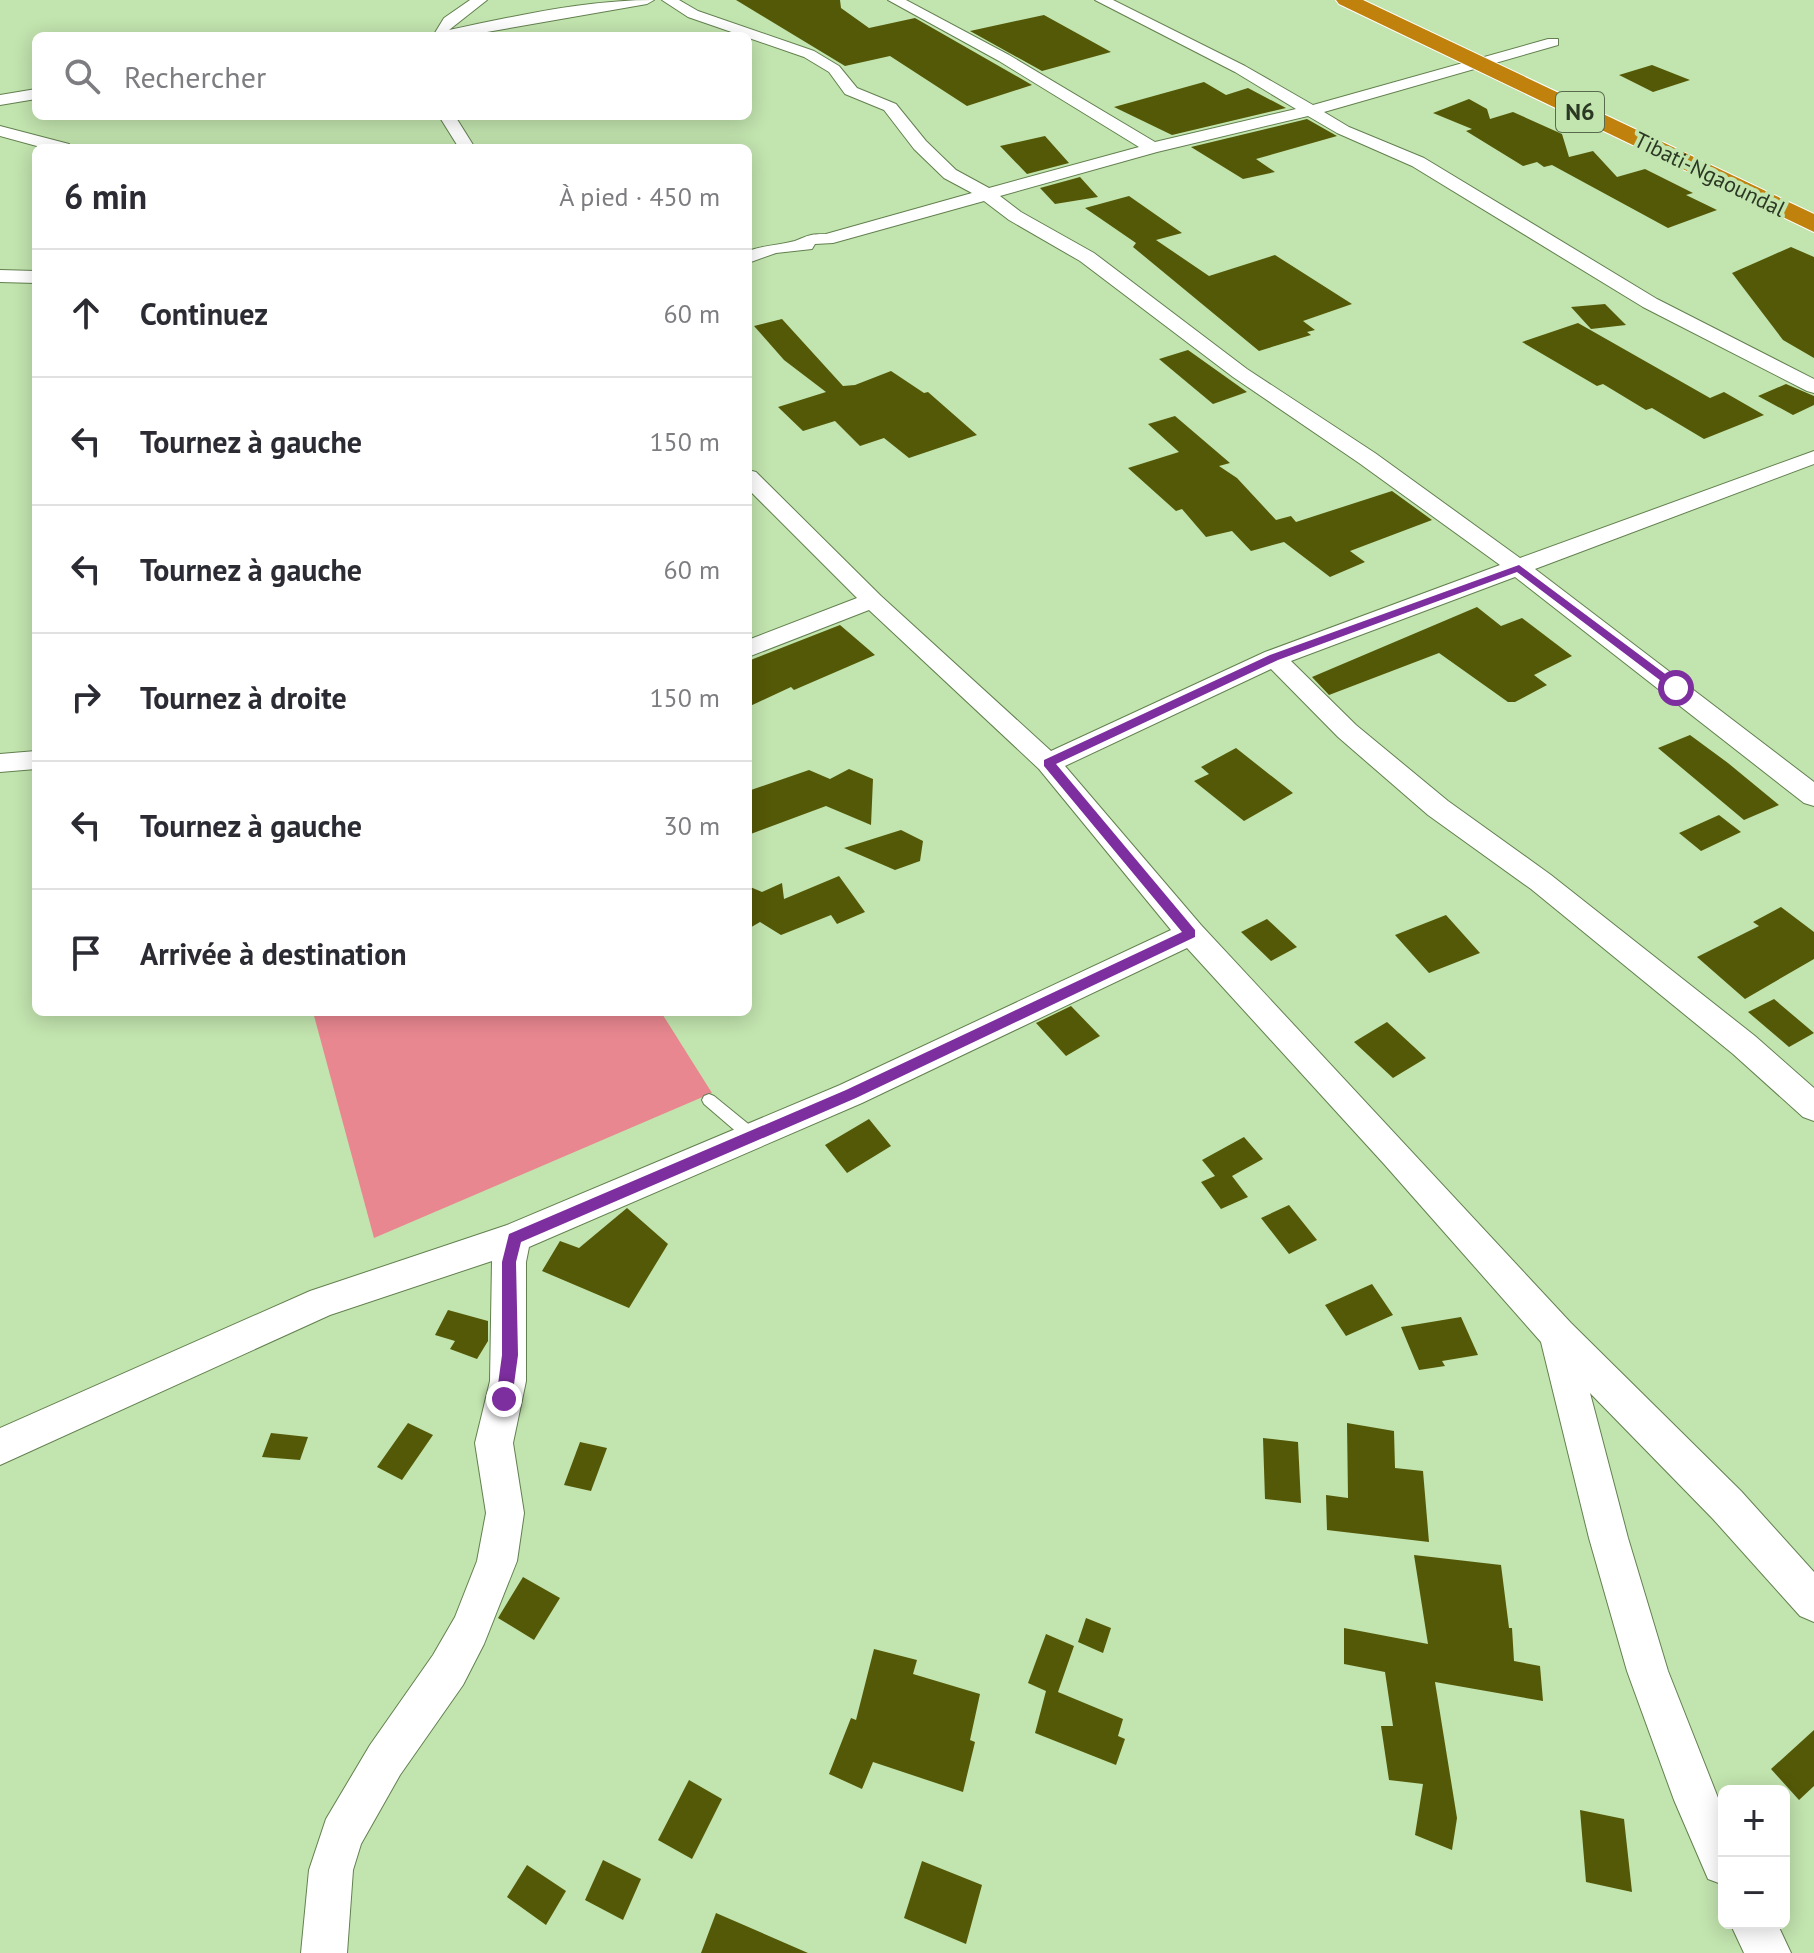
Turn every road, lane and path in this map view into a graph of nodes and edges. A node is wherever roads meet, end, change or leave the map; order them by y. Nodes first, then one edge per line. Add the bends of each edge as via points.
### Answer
1 (480, 0) edge
2 (647, 0) edge
3 (669, 0) edge
4 (895, 0) edge
5 (1102, 0) edge
6 (1346, 0) edge
7 (443, 32) edge
8 (460, 32) edge
9 (746, 32) edge
10 (752, 34) edge
11 (1553, 42) dead end
12 (1480, 64) junction
13 (32, 95) edge
14 (0, 100) edge
15 (1313, 112) junction
16 (450, 120) edge
17 (0, 131) edge
18 (48, 144) edge
19 (464, 144) edge
20 (1153, 148) junction
21 (988, 195) junction
22 (1814, 224) edge
23 (752, 256) edge
24 (0, 276) edge
25 (32, 277) edge
26 (1814, 387) edge
27 (1814, 457) edge
28 (752, 481) edge
29 (1519, 568) junction
30 (873, 601) junction
31 (752, 647) edge
32 (1274, 658) junction
33 (32, 760) edge
34 (0, 763) edge
35 (1048, 763) junction
36 (1814, 796) edge
37 (1191, 933) junction
38 (709, 1100) dead end
39 (1814, 1108) edge
40 (752, 1136) junction
41 (514, 1238) junction
42 (1558, 1335) junction
43 (0, 1447) edge
44 (1814, 1602) edge
45 (1721, 1857) edge
46 (1756, 1929) edge
47 (324, 1953) edge
48 (1768, 1953) edge

1 - 7 street via 449,21
2 - 8 street
3 - 9 street
4 - 20 street
5 - 15 street
6 - 12 highway, Tibati-Ngaoundal / N6
10 - 21 street via 824,62 851,91 883,102 950,174
11 - 12 street
12 - 15 street
12 - 22 highway, Tibati-Ngaoundal / N6
13 - 14 street
15 - 20 street
15 - 26 street via 1418,162 1650,303
16 - 19 street
17 - 18 street
20 - 21 street
21 - 23 street
21 - 29 street via 1087,257 1240,373
24 - 25 street
27 - 29 street
28 - 30 street
29 - 32 street
29 - 36 street
30 - 31 street
30 - 35 street
32 - 35 street
32 - 39 street via 1347,731 1438,808 1541,882
33 - 34 street
35 - 37 street
37 - 40 street
37 - 42 street
38 - 40 lane
40 - 41 street
41 - 43 street via 322,1302
41 - 47 street via 508,1381 494,1443 505,1513 497,1561 448,1670 385,1760 342,1835 331,1870
42 - 44 street via 1727,1505
42 - 45 street via 1638,1643 1696,1805
46 - 48 street

